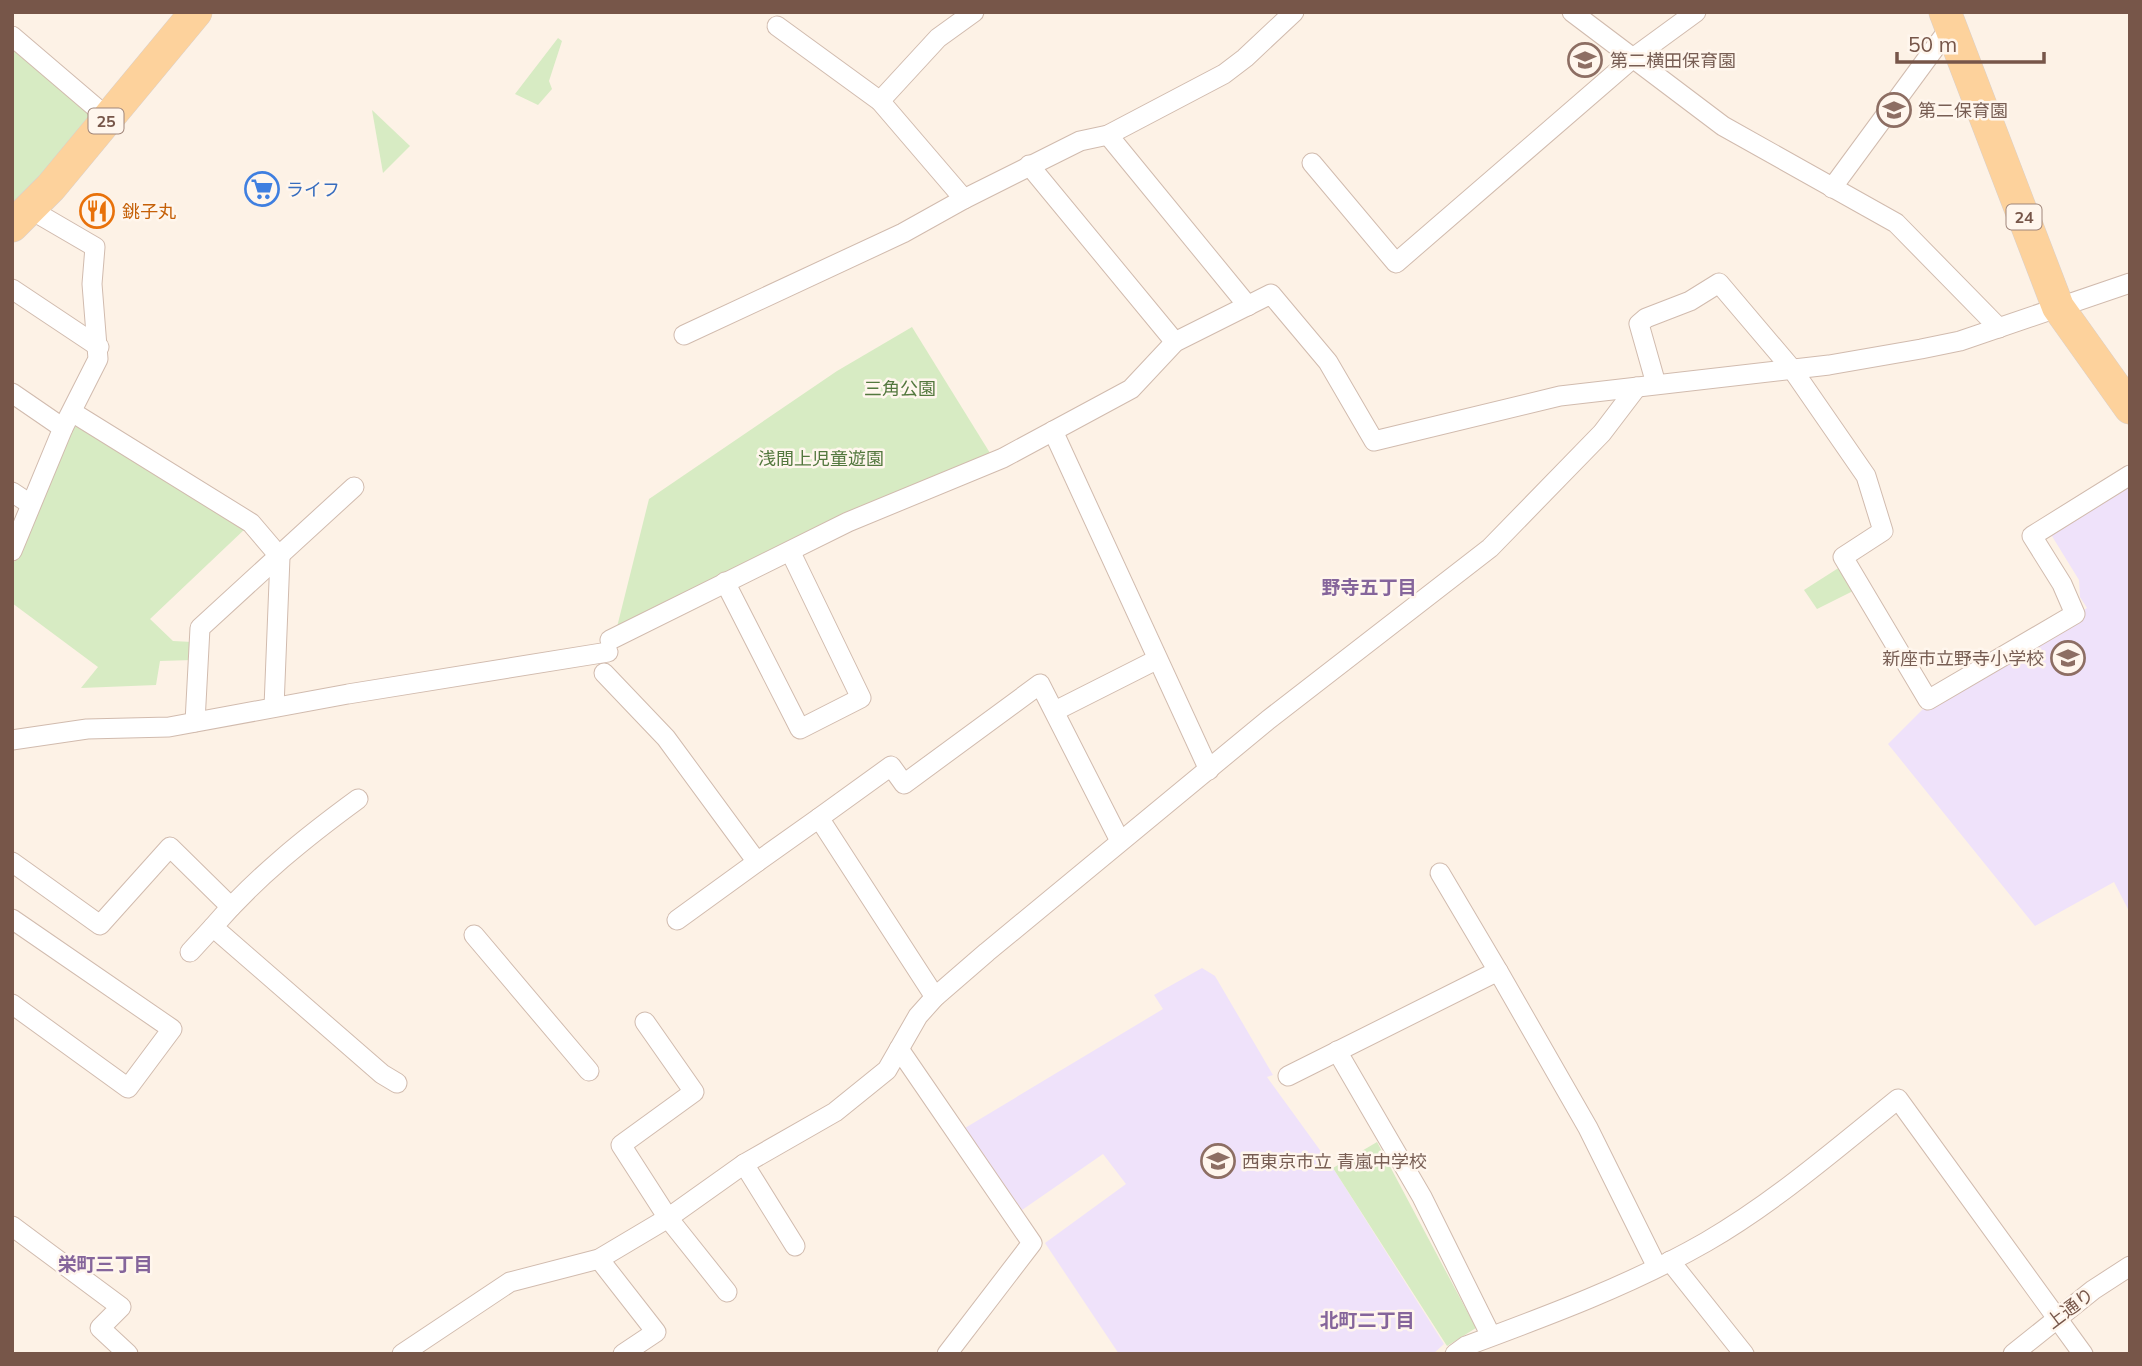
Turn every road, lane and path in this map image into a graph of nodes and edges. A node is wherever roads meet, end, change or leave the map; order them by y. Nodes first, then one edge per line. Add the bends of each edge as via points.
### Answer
1 (196, 12) edge
2 (974, 12) edge
3 (1294, 12) edge
4 (1572, 12) edge
5 (1696, 12) edge
6 (1948, 19) edge
7 (777, 26) dead end
8 (12, 36) edge
9 (1633, 58) junction
10 (880, 101) junction
11 (108, 118) junction
12 (1108, 135) junction
13 (1312, 163) dead end
14 (1030, 165) junction
15 (1832, 188) junction
16 (964, 199) junction
17 (20, 217) edge
18 (2130, 283) edge
19 (12, 289) edge
20 (1248, 306) junction
21 (2058, 307) junction
22 (1999, 328) junction
23 (684, 335) dead end
24 (1175, 342) junction
25 (99, 347) junction
26 (1792, 369) junction
27 (1646, 386) junction
28 (12, 393) edge
29 (2130, 408) edge
30 (67, 420) junction
31 (1053, 431) junction
32 (2130, 475) edge
33 (354, 487) dead end
34 (12, 492) edge
35 (30, 504) junction
36 (12, 551) edge
37 (791, 553) junction
38 (280, 557) junction
39 (725, 582) junction
40 (1156, 660) junction
41 (604, 673) dead end
42 (274, 707) junction
43 (1055, 711) junction
44 (195, 722) junction
45 (12, 740) edge
46 (1209, 770) junction
47 (358, 799) dead end
48 (819, 818) junction
49 (1120, 841) junction
50 (12, 862) edge
51 (757, 862) junction
52 (1440, 873) dead end
53 (231, 907) junction
54 (12, 919) edge
55 (677, 920) dead end
56 (213, 928) junction
57 (474, 935) dead end
58 (190, 952) dead end
59 (1499, 971) junction
60 (935, 998) junction
61 (12, 1004) edge
62 (645, 1023) dead end
63 (899, 1049) junction
64 (1336, 1051) junction
65 (589, 1071) dead end
66 (1288, 1076) dead end
67 (397, 1083) dead end
68 (744, 1164) junction
69 (668, 1218) junction
70 (12, 1226) edge
71 (795, 1246) dead end
72 (599, 1259) junction
73 (1663, 1264) junction
74 (2130, 1266) edge
75 (727, 1292) dead end
76 (2055, 1318) junction
77 (1491, 1336) junction
78 (426, 1348) edge
79 (128, 1354) edge
80 (402, 1354) edge
81 (623, 1354) edge
82 (947, 1354) edge
83 (1455, 1354) edge
84 (1744, 1354) edge
85 (2013, 1354) edge
86 (2083, 1354) edge

1 - 11 main road, 25
2 - 10 street via 938,38
3 - 12 street via 1224,74
4 - 9 street
5 - 9 street
6 - 15 street
6 - 21 main road, 24
7 - 10 street
8 - 11 street
9 - 13 street via 1396,264
9 - 15 street via 1723,126
10 - 16 street
11 - 17 main road, 25
12 - 14 street via 1080,141
12 - 20 street
14 - 16 street
14 - 24 street
15 - 22 street via 1896,223
16 - 23 street via 904,233
17 - 25 street via 95,247 92,284
18 - 21 street
19 - 25 street
20 - 24 street
20 - 27 street via 1271,294 1328,362 1374,441 1560,396
21 - 22 street
21 - 29 main road, 24
22 - 26 street via 1921,349
24 - 31 street via 1131,390
25 - 30 street via 91,378
26 - 27 street
26 - 27 street via 1718,283 1639,324
26 - 32 street via 1866,476 1883,531 1843,557 1928,699 2075,614 2032,536
27 - 46 street via 1490,548
28 - 30 street
30 - 35 street
30 - 38 street via 251,523
31 - 37 street via 1003,458 848,522
31 - 40 street
33 - 38 street
34 - 35 street
35 - 36 street
37 - 39 street
37 - 39 street via 861,698 800,729
38 - 42 street
38 - 44 street via 200,628
39 - 42 street via 609,646
40 - 43 street
40 - 46 street
41 - 51 street via 666,738
42 - 44 street
43 - 48 street via 1040,684 904,784 891,766
43 - 49 street
44 - 45 street via 62,731
46 - 49 street
47 - 53 street via 311,833
48 - 51 street
48 - 60 street
49 - 60 street
50 - 53 street via 100,925 170,847
51 - 55 street
52 - 59 street
53 - 56 street
54 - 61 street via 172,1029 128,1088
56 - 58 street
56 - 67 street
57 - 65 street
59 - 64 street
59 - 73 street
60 - 63 street
62 - 69 street via 694,1092 621,1145
63 - 68 street via 887,1070 835,1112
63 - 82 street via 1032,1243
64 - 66 street
64 - 77 street via 1422,1197
68 - 69 street
68 - 71 street
69 - 72 street
69 - 75 street
70 - 79 street via 121,1307 100,1328
72 - 78 street via 510,1282
72 - 81 street via 656,1332
73 - 76 street via 1750,1215 1898,1099
73 - 77 street
73 - 84 street
74 - 76 street, 上通り
76 - 85 street, 上通り
76 - 86 street
77 - 83 street
78 - 80 street

